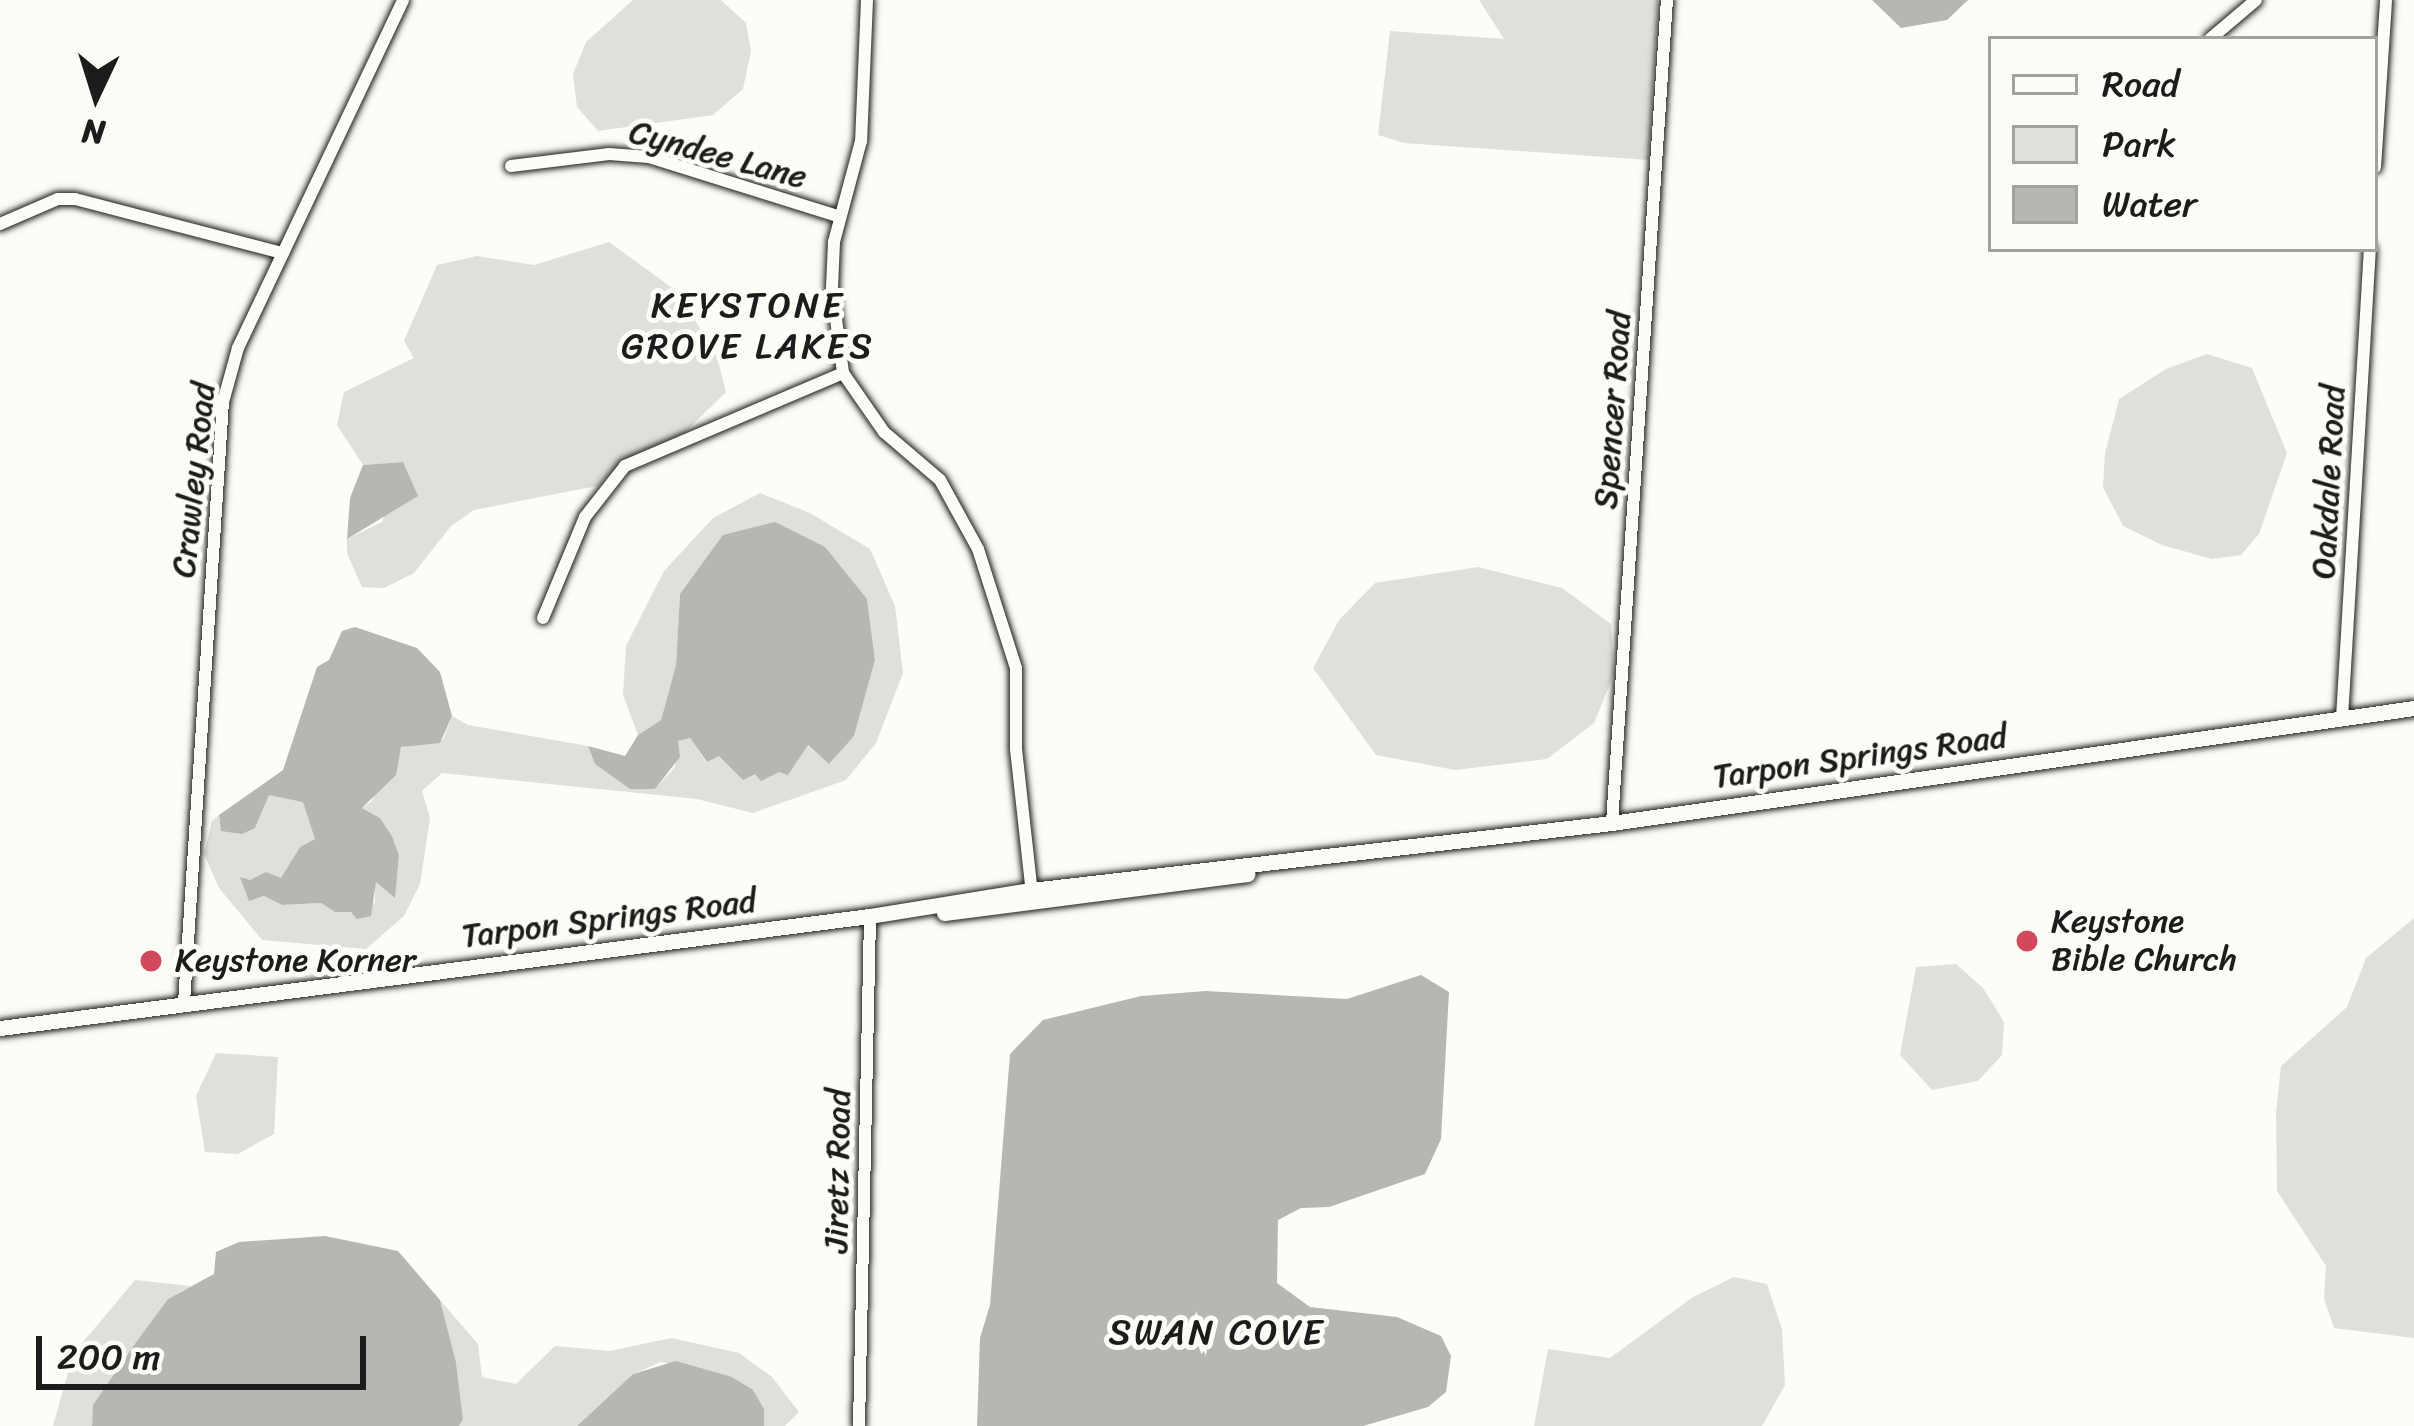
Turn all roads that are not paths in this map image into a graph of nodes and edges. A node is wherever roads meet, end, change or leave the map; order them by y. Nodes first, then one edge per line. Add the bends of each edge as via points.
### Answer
1 (403, 0) edge
2 (867, 0) edge
3 (1667, 0) edge
4 (2256, 0) edge
5 (2386, 0) edge
6 (2214, 36) edge
7 (2378, 121) edge
8 (511, 166) dead end
9 (840, 217) junction
10 (0, 224) edge
11 (2370, 252) edge
12 (283, 253) junction
13 (843, 374) junction
14 (543, 618) dead end
15 (2414, 708) edge
16 (2342, 718) junction
17 (1612, 823) junction
18 (1032, 896) junction
19 (869, 916) junction
20 (184, 1003) junction
21 (0, 1028) edge
22 (859, 1426) edge

1 - 12 street, Crawley Road
2 - 9 street via 861,141
3 - 17 street, Spencer Road
4 - 6 street
5 - 7 street
8 - 9 street, Cyndee Lane via 649,157
9 - 13 street via 832,288
10 - 12 street via 75,199
11 - 16 street, Oakdale Road
12 - 20 street, Crawley Road via 238,348 223,402
13 - 14 street via 625,466 585,517
13 - 18 street via 884,432 940,480 978,549 1016,668
15 - 16 main road, Tarpon Springs Road
16 - 17 main road, Tarpon Springs Road
17 - 18 main road, Tarpon Springs Road
18 - 19 main road, Tarpon Springs Road
19 - 20 main road, Tarpon Springs Road
19 - 22 street, Jiretz Road
20 - 21 main road, Tarpon Springs Road

